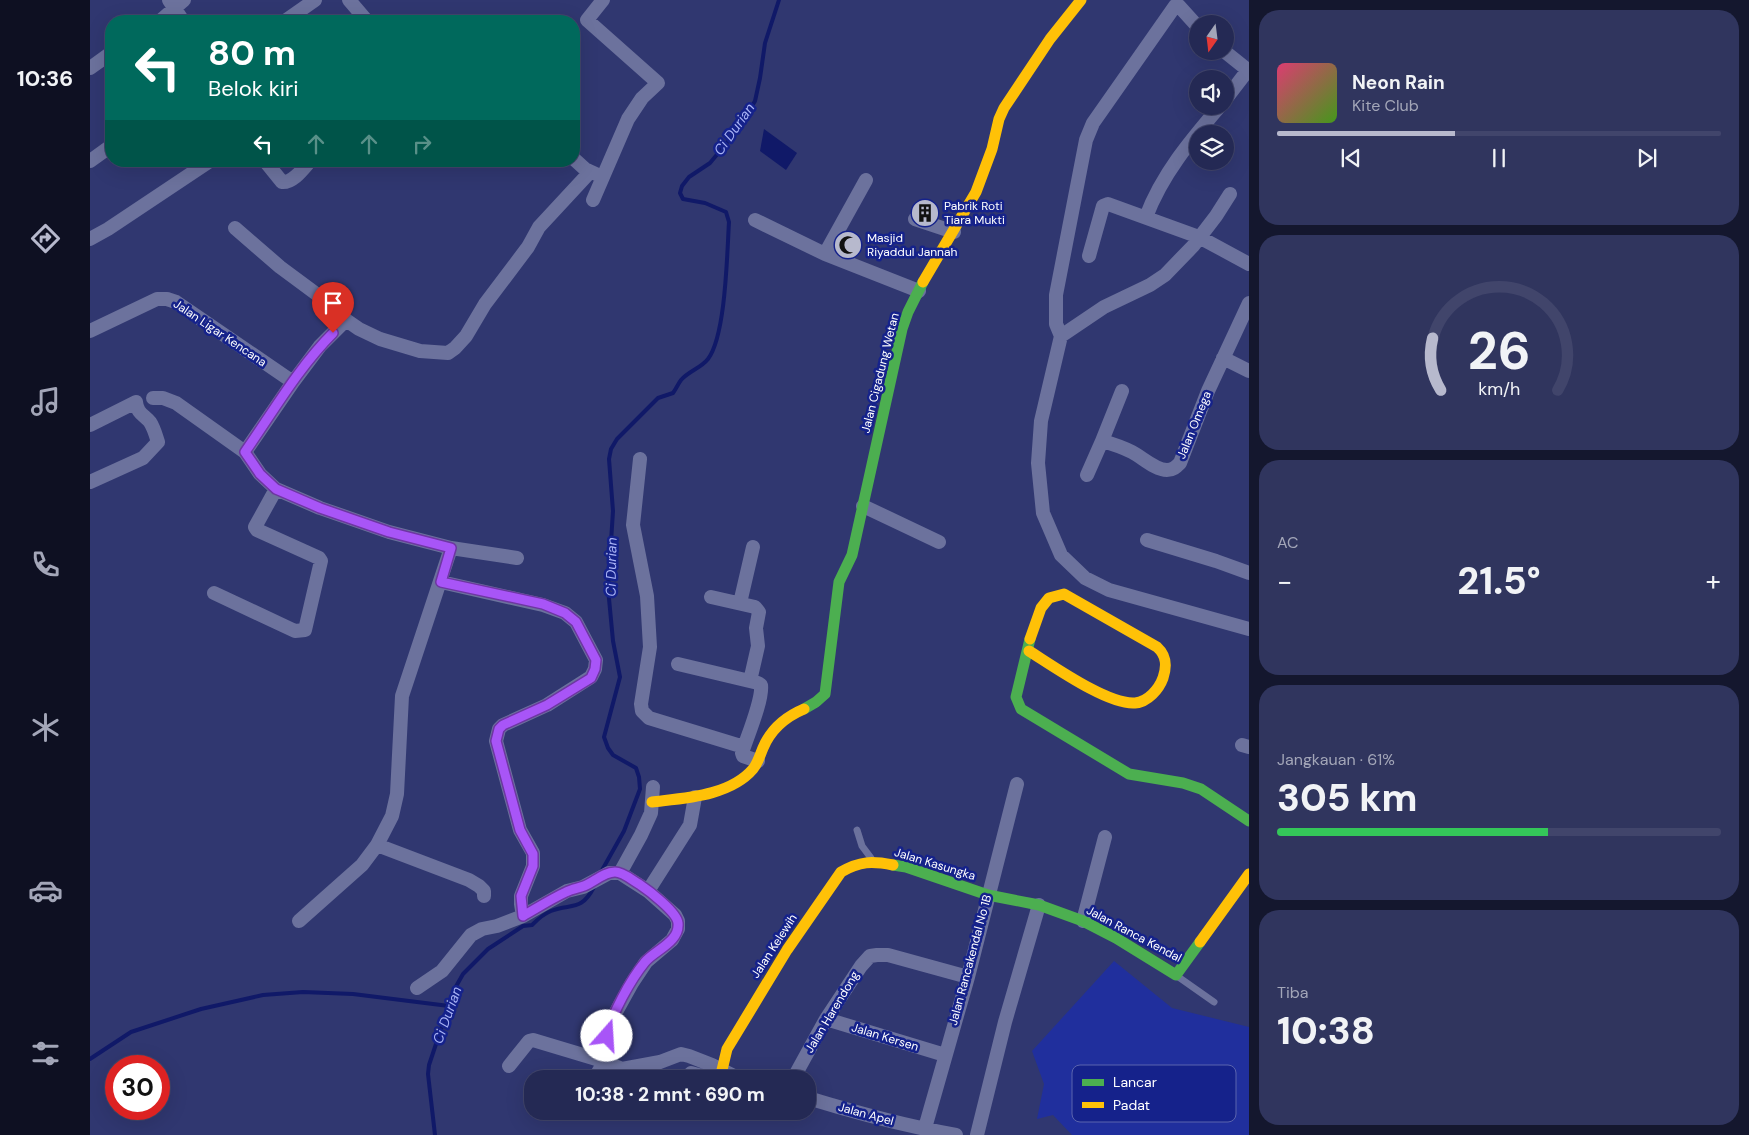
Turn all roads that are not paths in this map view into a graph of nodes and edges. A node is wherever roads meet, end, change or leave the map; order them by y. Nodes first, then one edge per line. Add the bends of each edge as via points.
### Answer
1 (315, 0) edge
2 (350, 0) edge
3 (603, 0) edge
4 (1081, 0) edge
5 (176, 3) edge
6 (1176, 3) edge
7 (165, 15) edge
8 (181, 15) edge
9 (294, 15) edge
10 (362, 15) edge
11 (1189, 17) edge
12 (105, 57) edge
13 (1234, 59) edge
14 (90, 68) edge
15 (1248, 71) edge
16 (1234, 89) edge
17 (1213, 115) edge
18 (105, 150) edge
19 (90, 161) edge
20 (580, 164) edge
21 (201, 167) edge
22 (270, 167) edge
23 (304, 167) edge
24 (590, 172) junction
25 (604, 177) junction
26 (866, 180) dead end
27 (1230, 194) dead end
28 (593, 200) dead end
29 (1146, 217) junction
30 (915, 219) dead end
31 (755, 220) dead end
32 (235, 228) dead end
33 (954, 232) junction
34 (1199, 237) junction
35 (90, 239) edge
36 (825, 254) junction
37 (1089, 256) dead end
38 (1249, 264) edge
39 (919, 291) junction
40 (1249, 303) edge
41 (346, 320) junction
42 (90, 331) edge
43 (1061, 336) junction
44 (1223, 358) junction
45 (1249, 371) edge
46 (293, 382) junction
47 (1122, 391) dead end
48 (153, 398) dead end
49 (90, 424) edge
50 (1102, 441) junction
51 (245, 452) junction
52 (640, 459) dead end
53 (1088, 475) dead end
54 (90, 482) edge
55 (276, 489) junction
56 (863, 506) junction
57 (1147, 540) dead end
58 (939, 542) dead end
59 (753, 547) dead end
60 (451, 548) junction
61 (517, 558) dead end
62 (1249, 573) edge
63 (441, 582) junction
64 (214, 593) dead end
65 (712, 597) dead end
66 (740, 603) junction
67 (1249, 629) edge
68 (1029, 651) junction
69 (678, 664) dead end
70 (750, 680) junction
71 (744, 747) junction
72 (758, 761) junction
73 (1017, 784) dead end
74 (653, 787) dead end
75 (695, 797) junction
76 (652, 802) junction
77 (1249, 821) edge
78 (857, 830) dead end
79 (1105, 837) dead end
80 (377, 846) junction
81 (874, 861) junction
82 (618, 872) junction
83 (1249, 874) edge
84 (648, 891) junction
85 (988, 895) junction
86 (484, 896) dead end
87 (1039, 905) junction
88 (523, 916) junction
89 (299, 921) dead end
90 (1083, 921) junction
91 (968, 976) junction
92 (1176, 976) junction
93 (417, 988) dead end
94 (1214, 1002) dead end
95 (826, 1019) junction
96 (944, 1055) junction
97 (602, 1061) junction
98 (509, 1066) dead end
99 (599, 1070) edge
100 (715, 1070) edge
101 (718, 1070) edge
102 (797, 1070) edge
103 (816, 1100) edge
104 (924, 1132) edge
105 (956, 1135) edge
106 (977, 1135) edge

1 - 9 street
2 - 10 street
3 - 25 street via 587,20 658,83 642,98 628,119
4 - 33 street, Jalan Cigadung Wetan via 1050,39 1004,108 976,192
5 - 7 street
5 - 8 street
6 - 11 street
6 - 43 street via 1093,123 1086,140 1056,295 1056,324
12 - 14 street
13 - 15 street
15 - 16 street
17 - 29 street via 1179,156 1155,193
18 - 19 street
20 - 24 street
21 - 35 street
22 - 23 street via 285,183
24 - 25 street
24 - 41 street via 538,227 528,247 485,304 466,336 448,353 420,351 380,339
25 - 28 street
26 - 36 street
27 - 34 street
29 - 34 street
29 - 37 street via 1108,204 1103,206
30 - 33 street
31 - 36 street
32 - 41 street
33 - 39 street, Jalan Cigadung Wetan
34 - 38 street
34 - 43 street via 1160,279 1104,306
36 - 39 street
39 - 56 street, Jalan Cigadung Wetan via 902,329
40 - 44 street, Jalan Omega
41 - 46 street via 320,346
42 - 46 street, Jalan Ligar Kencana via 157,299 167,299
43 - 67 street via 1040,421 1038,463 1043,513 1060,555 1085,578 1109,590
44 - 45 street
44 - 50 street, Jalan Omega via 1180,463 1174,469 1161,470 1132,452
46 - 51 street
47 - 50 street
48 - 51 street via 176,403
49 - 54 street via 136,402 136,408 150,422 158,442 143,458
50 - 53 street
51 - 55 street via 260,474
52 - 71 street via 634,525 647,596 650,647 642,711 648,718
55 - 60 street via 389,532
55 - 64 street via 255,527 320,561 305,630 295,631
56 - 58 street
56 - 72 street, Jalan Cigadung Wetan via 852,555 839,582 825,694 820,702 778,725
57 - 62 street
59 - 66 street
60 - 61 street
60 - 63 street
63 - 80 street via 402,696 397,794 392,816
63 - 88 street via 543,604 565,613 576,622 596,660 591,678 499,729 496,741 506,782 520,830 533,854 533,866 521,896
65 - 66 street
66 - 70 street via 755,607 759,612 756,628 758,646
68 - 68 street via 1041,608 1049,598 1064,594 1157,647 1164,652 1167,666 1163,679 1150,698 1136,704 1094,690
68 - 77 street via 1016,697 1021,709 1129,774 1193,785
69 - 70 street
70 - 71 street via 761,685 762,689
71 - 72 street via 743,756
72 - 75 street, Jalan Cigadung Wetan via 742,779
73 - 85 street, Jalan Rancakendal No 1B
74 - 76 street
75 - 76 street, Jalan Cigadung Wetan
75 - 84 street via 690,825
76 - 82 street via 646,825
78 - 81 lane via 862,846
79 - 90 street
80 - 86 street via 469,880 480,886
80 - 89 street via 362,865
81 - 85 street, Jalan Kasungka via 906,867
81 - 101 street, Jalan Kelewih via 841,872 726,1048
82 - 84 street
82 - 88 street via 568,891
83 - 92 street, Jalan Ranca Kendal
84 - 97 street via 675,914 678,929 672,940 646,962 632,983 611,1022
85 - 87 street, Jalan Ranca Kendal
85 - 91 street, Jalan Rancakendal No 1B
87 - 90 street, Jalan Ranca Kendal
87 - 106 street
88 - 93 street via 471,935 442,971
90 - 92 street, Jalan Ranca Kendal
91 - 95 street, Jalan Harendong via 888,955 870,956
91 - 96 street, Jalan Rancakendal No 1B
92 - 94 lane
95 - 96 street, Jalan Kersen
95 - 102 street, Jalan Harendong
96 - 104 street, Jalan Rancakendal No 1B
97 - 98 street via 533,1040
97 - 99 street
97 - 100 street via 622,1069 660,1062 681,1054 712,1065
103 - 104 street, Jalan Apel
104 - 105 street, Jalan Apel

